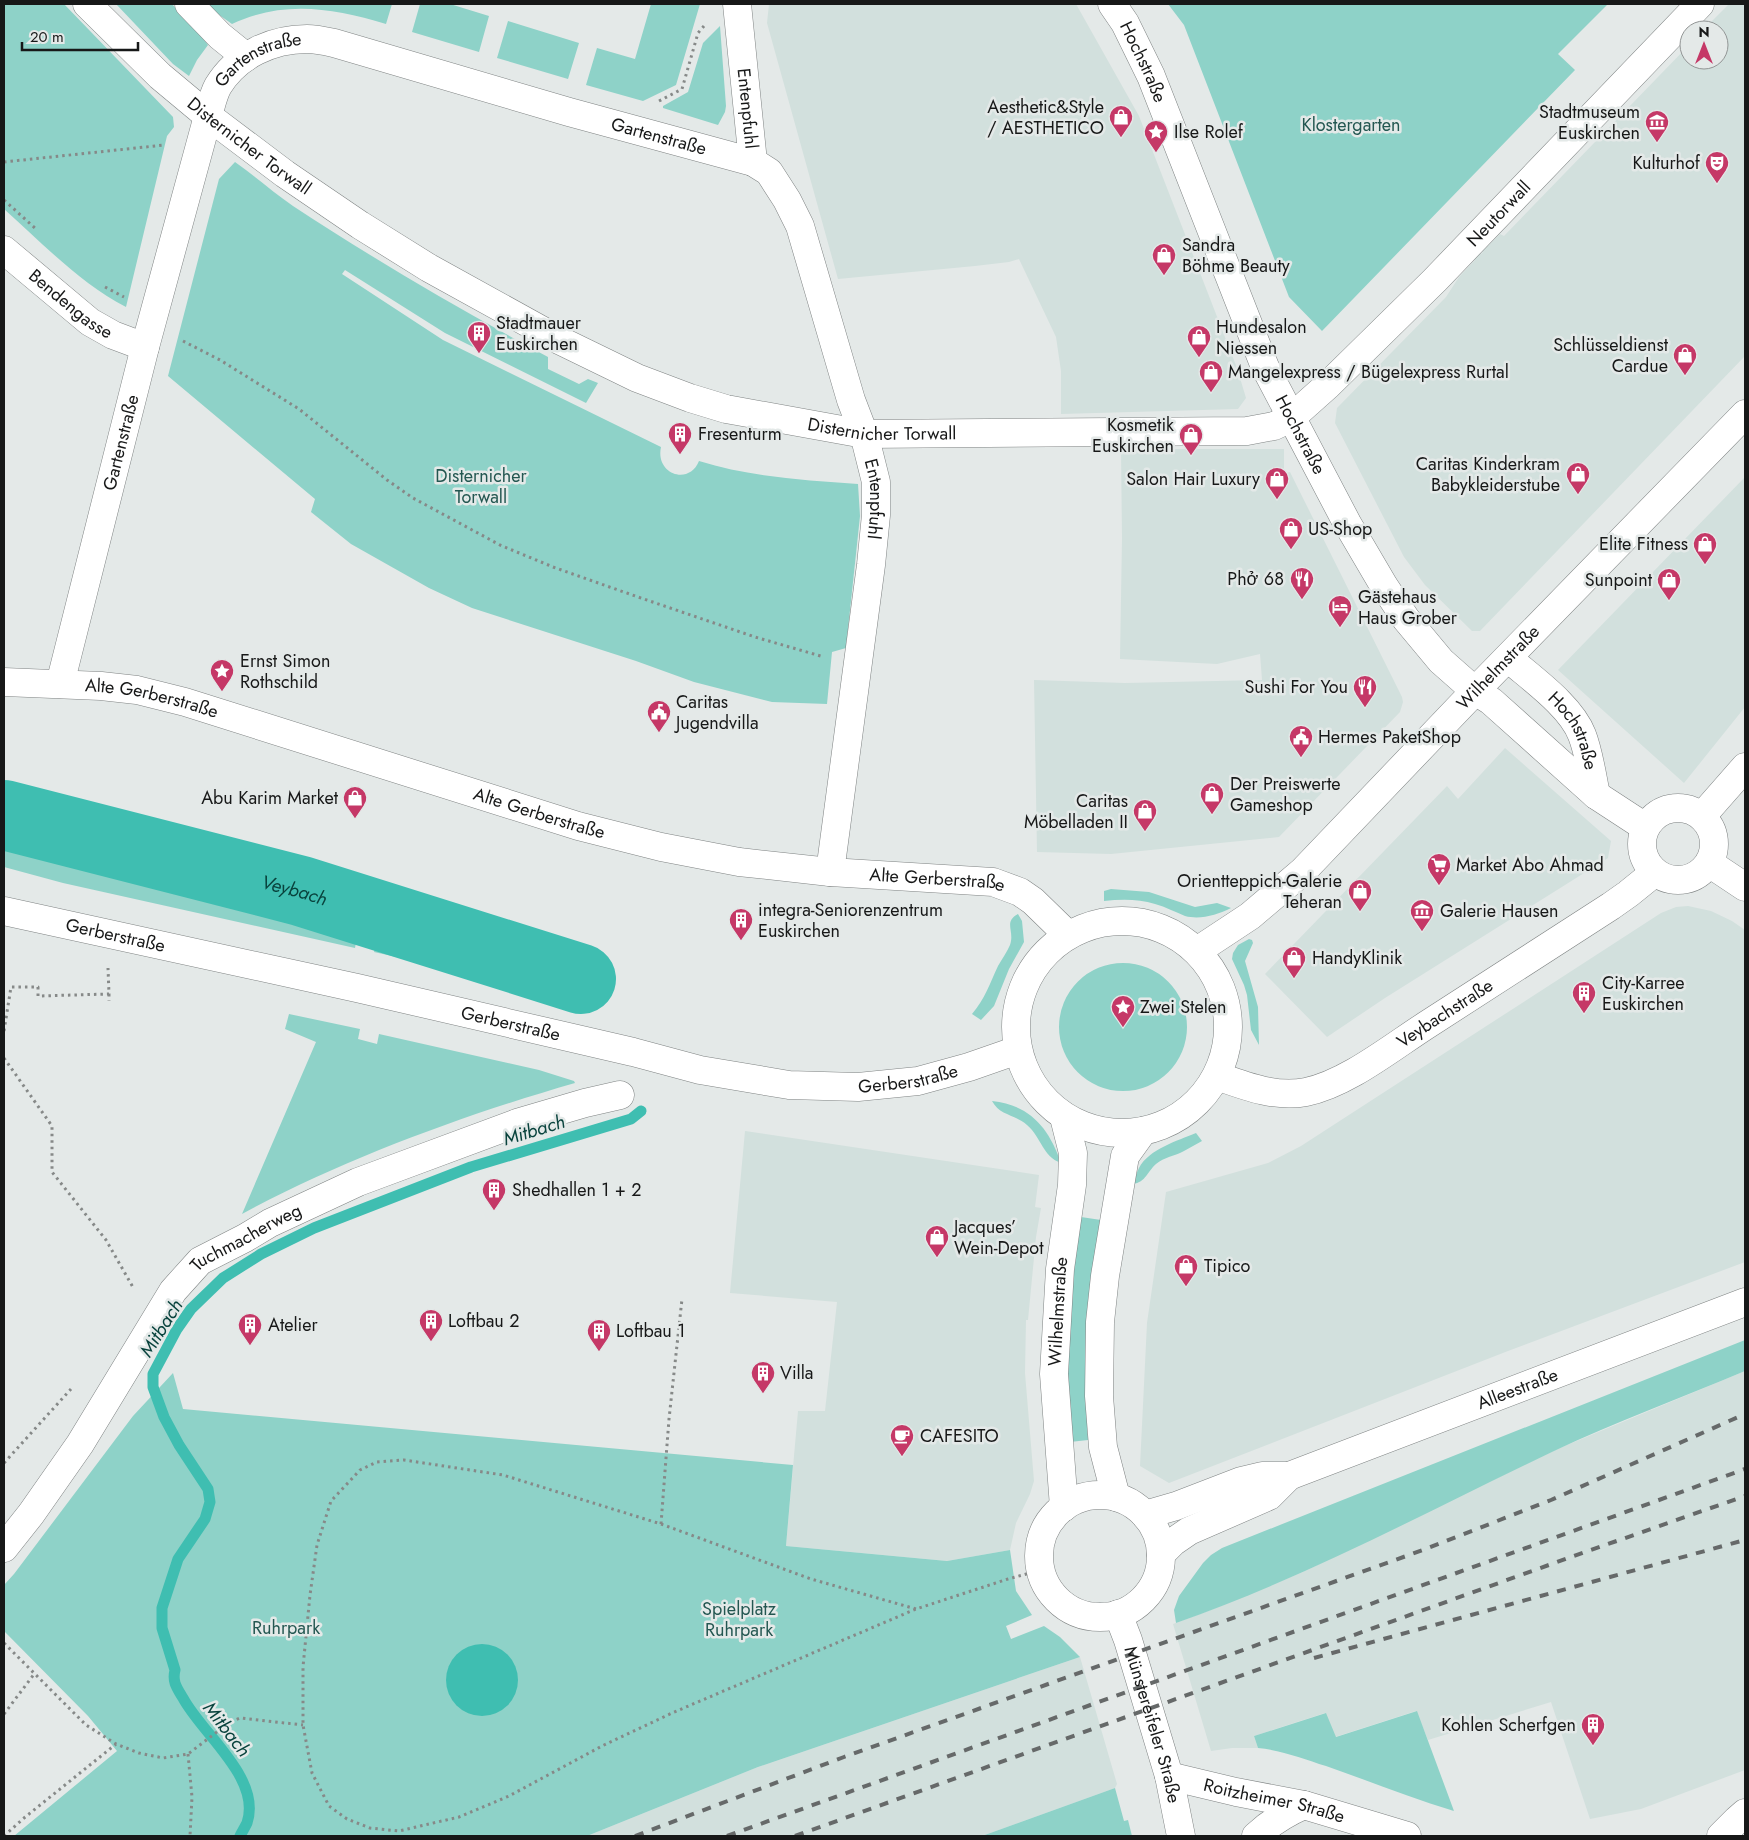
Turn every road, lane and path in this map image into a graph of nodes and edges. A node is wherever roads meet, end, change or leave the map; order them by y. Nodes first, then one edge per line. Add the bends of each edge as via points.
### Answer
1 (87, 4) edge
2 (189, 4) edge
3 (737, 4) edge
4 (1112, 4) edge
5 (1700, 4) edge
6 (709, 21) dead end
7 (246, 57) junction
8 (652, 104) dead end
9 (208, 116) junction
10 (165, 144) dead end
11 (4, 162) edge
12 (753, 162) junction
13 (4, 250) edge
14 (154, 316) junction
15 (145, 347) junction
16 (1745, 414) edge
17 (1291, 418) junction
18 (864, 434) junction
19 (1508, 658) junction
20 (859, 664) junction
21 (4, 682) edge
22 (60, 684) junction
23 (1475, 691) junction
24 (1745, 767) edge
25 (1596, 794) junction
26 (1702, 816) junction
27 (1645, 827) junction
28 (1709, 863) junction
29 (830, 872) junction
30 (1654, 872) junction
31 (1745, 887) edge
32 (4, 911) edge
33 (107, 934) junction
34 (1068, 935) junction
35 (1197, 951) junction
36 (109, 994) junction
37 (109, 1001) dead end
38 (4, 1031) edge
39 (1018, 1050) junction
40 (4, 1058) edge
41 (1217, 1076) junction
42 (620, 1095) dead end
43 (1064, 1117) junction
44 (1143, 1132) junction
45 (682, 1299) dead end
46 (1745, 1302) edge
47 (153, 1322) junction
48 (76, 1383) dead end
49 (4, 1463) edge
50 (1289, 1476) junction
51 (1116, 1497) junction
52 (1064, 1507) junction
53 (1145, 1515) junction
54 (661, 1524) junction
55 (4, 1548) edge
56 (1161, 1554) junction
57 (1041, 1570) junction
58 (916, 1609) junction
59 (1118, 1614) junction
60 (4, 1643) edge
61 (35, 1673) junction
62 (4, 1714) edge
63 (303, 1726) junction
64 (116, 1744) junction
65 (188, 1754) junction
66 (1169, 1776) junction
67 (1304, 1805) junction
68 (1745, 1813) edge
69 (4, 1836) edge
70 (190, 1836) edge
71 (1181, 1836) edge
72 (1256, 1836) edge
73 (1407, 1836) edge
74 (1721, 1836) edge

1 - 9 street, Disternicher Torwall via 160,76
2 - 7 street
3 - 12 street, Entenpfuhl
4 - 17 street, Hochstraße via 1151,76 1265,367
5 - 17 street, Neutorwall via 1435,280
6 - 8 path via 698,33 682,89
7 - 9 street, Gartenstraße via 218,87
7 - 12 street, Gartenstraße via 265,46 288,40 334,43
9 - 14 street, Gartenstraße
9 - 18 street, Disternicher Torwall via 285,174 429,268 561,341 637,378 726,409
10 - 11 path
12 - 18 street, Entenpfuhl via 770,172 800,226
13 - 15 street, Bendengasse via 90,322
14 - 15 street, Gartenstraße
14 - 20 path via 178,339 220,360 299,409 386,480 500,545 553,567 755,637
15 - 22 street, Gartenstraße
16 - 19 street, Wilhelmstraße
17 - 18 street, Disternicher Torwall via 1274,426 1246,430
17 - 23 street, Hochstraße via 1347,523 1406,619 1441,660
18 - 20 street, Entenpfuhl via 876,482 876,515
19 - 23 street, Wilhelmstraße
19 - 25 street, Hochstraße via 1568,711 1577,723
20 - 29 street, Entenpfuhl
21 - 22 street, Alte Gerberstraße
22 - 29 street, Alte Gerberstraße via 137,690 185,702 578,826 739,862
23 - 25 street, Hochstraße via 1491,701
23 - 35 street, Wilhelmstraße via 1304,871 1250,916
24 - 26 street
25 - 27 street, Hochstraße
26 - 27 street via 1677,807 1664,810
26 - 28 street via 1714,838 1714,851
27 - 30 street via 1642,851
28 - 30 street via 1690,879 1677,881
28 - 31 street
29 - 34 street, Alte Gerberstraße via 993,882 1007,886 1033,902
30 - 41 street, Veybachstraße via 1611,906 1376,1058 1326,1086 1304,1092 1275,1092 1257,1090
32 - 33 street, Gerberstraße
33 - 36 path
33 - 39 street, Gerberstraße via 357,988 700,1070 789,1085 858,1087 918,1081
34 - 35 street via 1101,923 1135,922 1169,931
34 - 39 street via 1042,956 1024,984 1016,1016
35 - 41 street via 1217,978 1228,1010 1227,1044
36 - 37 path
36 - 38 path via 38,996 38,986 11,986
39 - 43 street via 1030,1081
40 - 47 path via 52,1126 52,1172 106,1240
41 - 44 street via 1198,1102 1186,1112
42 - 47 street, Tuchmacherweg via 517,1123 410,1162 270,1223 200,1261 173,1291
43 - 44 street via 1110,1133
43 - 52 street, Wilhelmstraße via 1073,1153 1072,1185 1058,1292 1054,1374
44 - 51 street via 1125,1156 1100,1322 1099,1396 1103,1447
45 - 54 path
46 - 50 street, Alleestraße
47 - 55 street, Tuchmacherweg via 80,1444 32,1514
48 - 49 path
50 - 53 street, Alleestraße via 1262,1476 1241,1481
50 - 56 street, Alleestraße via 1270,1496 1189,1531
51 - 52 street via 1089,1496
51 - 53 street
52 - 57 street via 1043,1534 1039,1555
53 - 56 street via 1156,1533
54 - 58 path via 811,1579
54 - 63 path via 503,1475 404,1460 377,1462 360,1470 331,1501 317,1545 303,1667
56 - 59 street via 1158,1575 1148,1594 1132,1608
57 - 58 path
57 - 59 street via 1049,1590 1070,1609 1090,1616
58 - 63 path via 672,1713 493,1803 430,1825 399,1830 370,1828 347,1819 329,1806 312,1773
59 - 66 street, Münstereifeler Straße
60 - 61 path
61 - 62 path
61 - 64 path via 86,1726
63 - 65 path via 240,1718 224,1726
64 - 65 path via 162,1758
64 - 69 path
65 - 70 path via 192,1797
66 - 67 street, Roitzheimer Straße
66 - 71 street, Münstereifeler Straße
67 - 72 street via 1282,1815
67 - 73 street, Roitzheimer Straße
68 - 74 street

